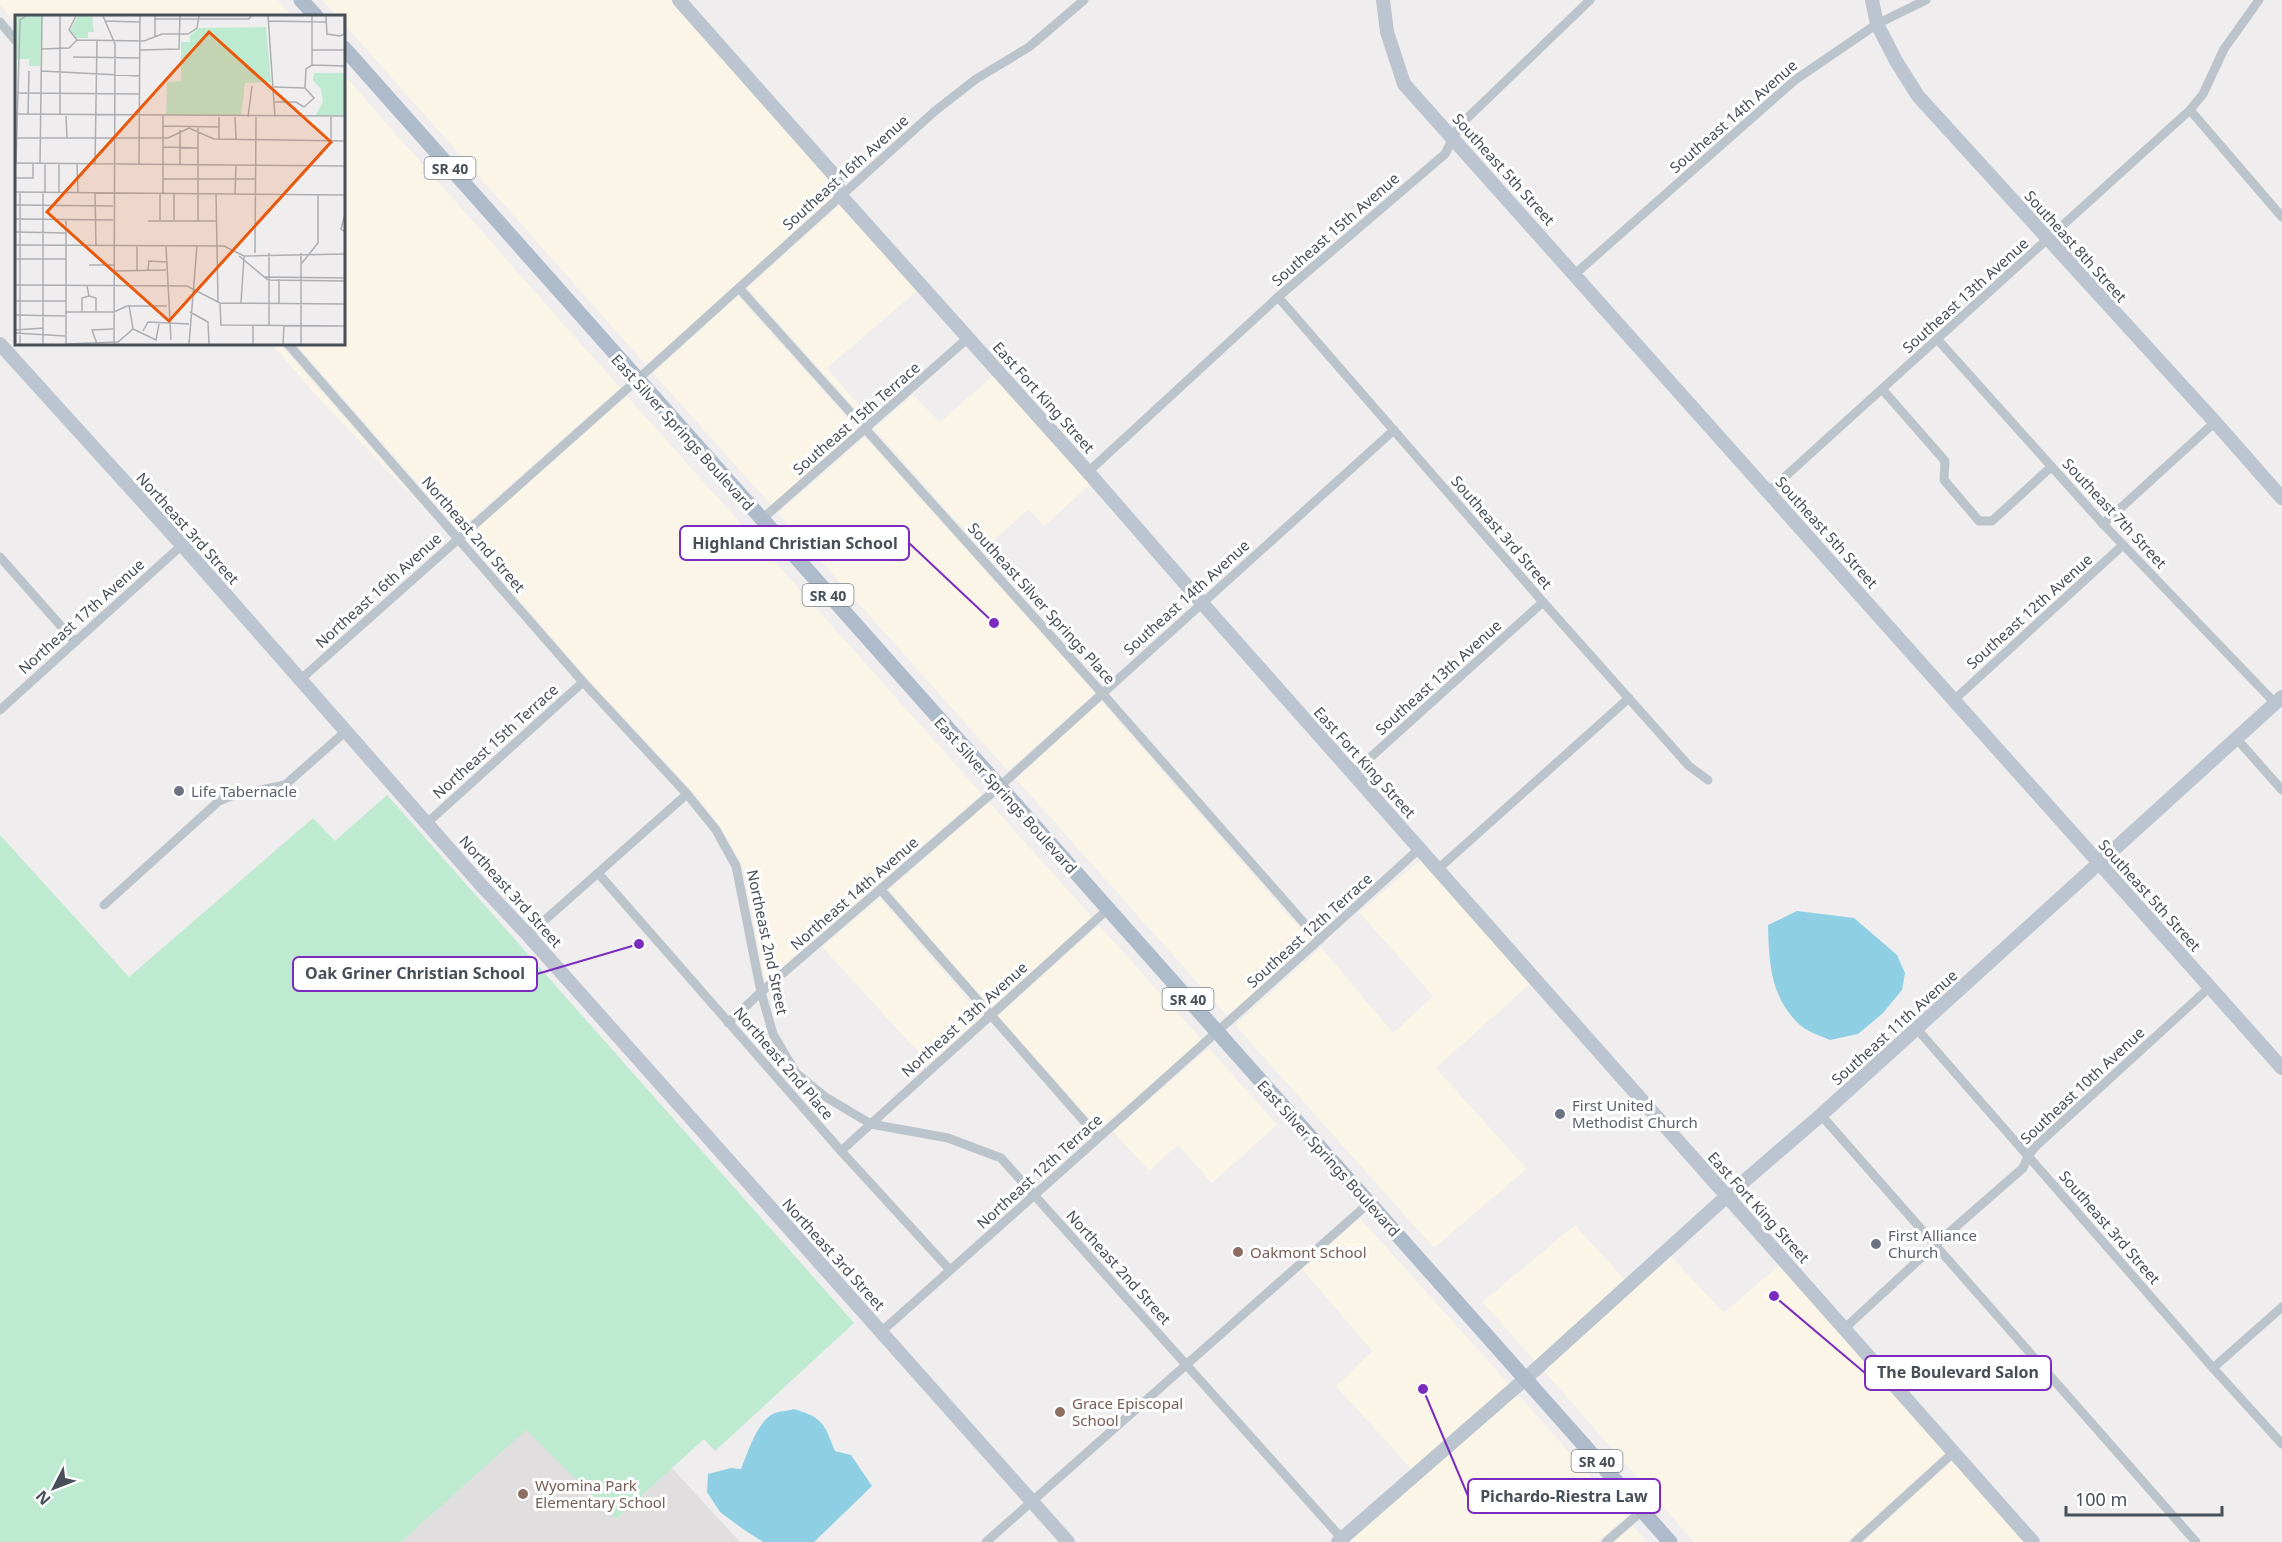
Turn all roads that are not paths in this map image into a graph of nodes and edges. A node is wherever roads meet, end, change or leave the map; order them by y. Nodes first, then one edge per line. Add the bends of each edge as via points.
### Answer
1 (301, 0) edge
2 (679, 0) edge
3 (1084, 0) edge
4 (1383, 0) edge
5 (1590, 0) edge
6 (1872, 0) edge
7 (1926, 0) edge
8 (2259, 0) edge
9 (315, 15) edge
10 (0, 22) edge
11 (1877, 24) junction
12 (15, 40) edge
13 (345, 49) edge
14 (2190, 110) junction
15 (1453, 136) junction
16 (842, 196) junction
17 (2282, 217) edge
18 (2048, 240) junction
19 (1575, 274) junction
20 (739, 288) junction
21 (1278, 297) junction
22 (969, 337) junction
23 (1938, 339) junction
24 (0, 344) edge
25 (289, 345) edge
26 (637, 380) junction
27 (1882, 389) junction
28 (2215, 422) junction
29 (866, 430) junction
30 (1394, 430) junction
31 (2051, 467) junction
32 (1088, 471) junction
33 (1768, 492) junction
34 (2282, 498) edge
35 (761, 520) junction
36 (2103, 524) junction
37 (458, 538) junction
38 (182, 545) junction
39 (2123, 545) junction
40 (0, 557) edge
41 (1543, 602) junction
42 (1202, 603) junction
43 (75, 642) junction
44 (301, 679) junction
45 (583, 682) junction
46 (1102, 693) junction
47 (1629, 698) junction
48 (1954, 699) junction
49 (2278, 700) edge
50 (0, 710) edge
51 (346, 731) junction
52 (2236, 738) junction
53 (1353, 773) junction
54 (1708, 780) dead end
55 (999, 787) junction
56 (2282, 790) edge
57 (687, 794) junction
58 (427, 823) junction
59 (1420, 848) junction
60 (2099, 862) junction
61 (1438, 869) junction
62 (598, 873) junction
63 (881, 890) junction
64 (104, 905) dead end
65 (1108, 909) junction
66 (528, 935) junction
67 (1319, 940) junction
68 (2211, 986) junction
69 (761, 992) junction
70 (990, 1016) junction
71 (729, 1023) junction
72 (1917, 1029) junction
73 (1218, 1033) junction
74 (2282, 1068) edge
75 (800, 1077) junction
76 (786, 1089) junction
77 (1821, 1115) junction
78 (871, 1124) junction
79 (1098, 1137) junction
80 (841, 1151) junction
81 (2028, 1156) junction
82 (1034, 1194) junction
83 (1728, 1196) junction
84 (1369, 1203) junction
85 (1936, 1244) junction
86 (950, 1270) junction
87 (2282, 1307) edge
88 (1845, 1328) junction
89 (881, 1332) junction
90 (1186, 1364) junction
91 (2213, 1368) junction
92 (1525, 1379) junction
93 (2282, 1444) edge
94 (1954, 1452) junction
95 (1033, 1501) junction
96 (1642, 1510) junction
97 (1342, 1541) edge
98 (986, 1542) edge
99 (1068, 1542) edge
100 (1606, 1542) edge
101 (1670, 1542) edge
102 (1855, 1542) edge
103 (2033, 1542) edge
104 (2196, 1542) edge

1 - 9 main road
2 - 16 street, East Fort King Street via 834,175
3 - 16 street, Southeast 16th Avenue via 1029,47 976,79 935,111
4 - 15 street, Southeast 5th Street via 1387,32 1404,84
5 - 15 street, Southeast 15th Avenue via 1486,98
6 - 11 street, Southeast 8th Street
7 - 11 street, Southeast 14th Avenue
8 - 14 street, Southeast 13th Avenue via 2224,49 2203,94
10 - 12 street
11 - 18 street, Southeast 8th Street via 1918,96
11 - 19 street, Southeast 14th Avenue via 1795,80
13 - 26 main road, East Silver Springs Boulevard / SR 40
14 - 17 street
14 - 18 street, Southeast 13th Avenue
15 - 19 street, Southeast 5th Street
15 - 21 street, Southeast 15th Avenue via 1445,154
16 - 20 street, Southeast 16th Avenue
16 - 22 street, East Fort King Street
18 - 23 street, Southeast 13th Avenue
18 - 28 street, Southeast 8th Street
19 - 33 street, Southeast 5th Street
20 - 26 street, Southeast 16th Avenue
20 - 29 street, Southeast Silver Springs Place
21 - 30 street, Southeast 3rd Street
21 - 32 street, Southeast 15th Avenue
22 - 29 street, Southeast 15th Terrace
22 - 32 street, East Fort King Street
23 - 27 street, Southeast 13th Avenue
23 - 31 street, Southeast 7th Street
24 - 38 street, Northeast 3rd Street
25 - 37 street, Northeast 2nd Street
26 - 35 main road, East Silver Springs Boulevard / SR 40
26 - 37 street, Northeast 16th Avenue
27 - 31 street via 1945,461 1944,480 1979,521 1992,521
27 - 33 street, Southeast 13th Avenue
28 - 34 street, Southeast 8th Street
28 - 36 street
29 - 35 street, Southeast 15th Terrace
29 - 46 street, Southeast Silver Springs Place
30 - 41 street, Southeast 3rd Street
30 - 42 street, Southeast 14th Avenue
31 - 36 street, Southeast 7th Street
32 - 42 street, East Fort King Street
33 - 48 street, Southeast 5th Street
35 - 55 main road, East Silver Springs Boulevard / SR 40
36 - 39 street, Southeast 7th Street
37 - 44 street, Northeast 16th Avenue
37 - 45 street, Northeast 2nd Street
38 - 43 street, Northeast 17th Avenue
38 - 44 street, Northeast 3rd Street
39 - 48 street, Southeast 12th Avenue
39 - 49 street, Southeast 7th Street
40 - 43 street
41 - 47 street, Southeast 3rd Street
41 - 53 street, Southeast 13th Avenue
42 - 46 street, Southeast 14th Avenue
42 - 53 street, East Fort King Street
43 - 50 street, Northeast 17th Avenue
44 - 51 street, Northeast 3rd Street
45 - 57 street, Northeast 2nd Street
45 - 58 street, Northeast 15th Terrace
46 - 55 street, Southeast 14th Avenue
46 - 67 street, Southeast Silver Springs Place
47 - 54 street, Southeast 3rd Street via 1689,766
47 - 61 street
48 - 60 street, Southeast 5th Street
49 - 52 street, Southeast 11th Avenue
51 - 58 street, Northeast 3rd Street
51 - 64 street via 285,785 219,801
52 - 56 street
52 - 60 street, Southeast 11th Avenue
53 - 59 street, East Fort King Street
55 - 63 street, Northeast 14th Avenue
55 - 65 main road, East Silver Springs Boulevard / SR 40
57 - 62 street
57 - 69 street, Northeast 2nd Street via 716,830 736,866
58 - 66 street, Northeast 3rd Street
59 - 61 street, East Fort King Street
59 - 67 street, Southeast 12th Terrace
60 - 68 street, Southeast 5th Street
60 - 72 street, Southeast 11th Avenue
61 - 83 street, East Fort King Street
62 - 66 street
62 - 71 street, Northeast 2nd Place
63 - 69 street, Northeast 14th Avenue
63 - 70 street
65 - 70 street, Northeast 13th Avenue
65 - 73 main road, East Silver Springs Boulevard / SR 40
66 - 89 street, Northeast 3rd Street
67 - 73 street, Southeast 12th Terrace
68 - 74 street, Southeast 5th Street
68 - 81 street, Southeast 10th Avenue
69 - 71 street, Northeast 14th Avenue
69 - 75 street, Northeast 2nd Street via 773,1034
70 - 78 street, Northeast 13th Avenue
70 - 79 street
71 - 76 street, Northeast 2nd Place
72 - 77 street, Southeast 11th Avenue
72 - 81 street, Southeast 3rd Street
73 - 79 street, Northeast 12th Terrace
73 - 84 main road, East Silver Springs Boulevard / SR 40
75 - 76 street
75 - 78 street, Northeast 2nd Street
76 - 80 street, Northeast 2nd Place
77 - 83 street, Southeast 11th Avenue
77 - 85 street
78 - 80 street, Northeast 13th Avenue
78 - 82 street, Northeast 2nd Street via 948,1138 1001,1158
79 - 82 street, Northeast 12th Terrace
80 - 86 street, Northeast 2nd Place
81 - 85 street, Southeast 10th Avenue via 2023,1168
81 - 91 street, Southeast 3rd Street
82 - 86 street, Northeast 12th Terrace
82 - 90 street, Northeast 2nd Street
83 - 88 street, East Fort King Street
83 - 92 street, Southeast 11th Avenue
84 - 90 street
84 - 92 main road, East Silver Springs Boulevard / SR 40
85 - 88 street, Southeast 10th Avenue
85 - 104 street
86 - 89 street, Northeast 12th Terrace
87 - 91 street
88 - 94 street, East Fort King Street
89 - 95 street, Northeast 3rd Street
90 - 95 street
90 - 97 street, Northeast 2nd Street
91 - 93 street, Southeast 3rd Street
92 - 96 main road, East Silver Springs Boulevard / SR 40
92 - 97 street, Southeast 11th Avenue
94 - 102 street
94 - 103 street, East Fort King Street
95 - 98 street
95 - 99 street, Northeast 3rd Street
96 - 100 street
96 - 101 main road, East Silver Springs Boulevard / SR 40

